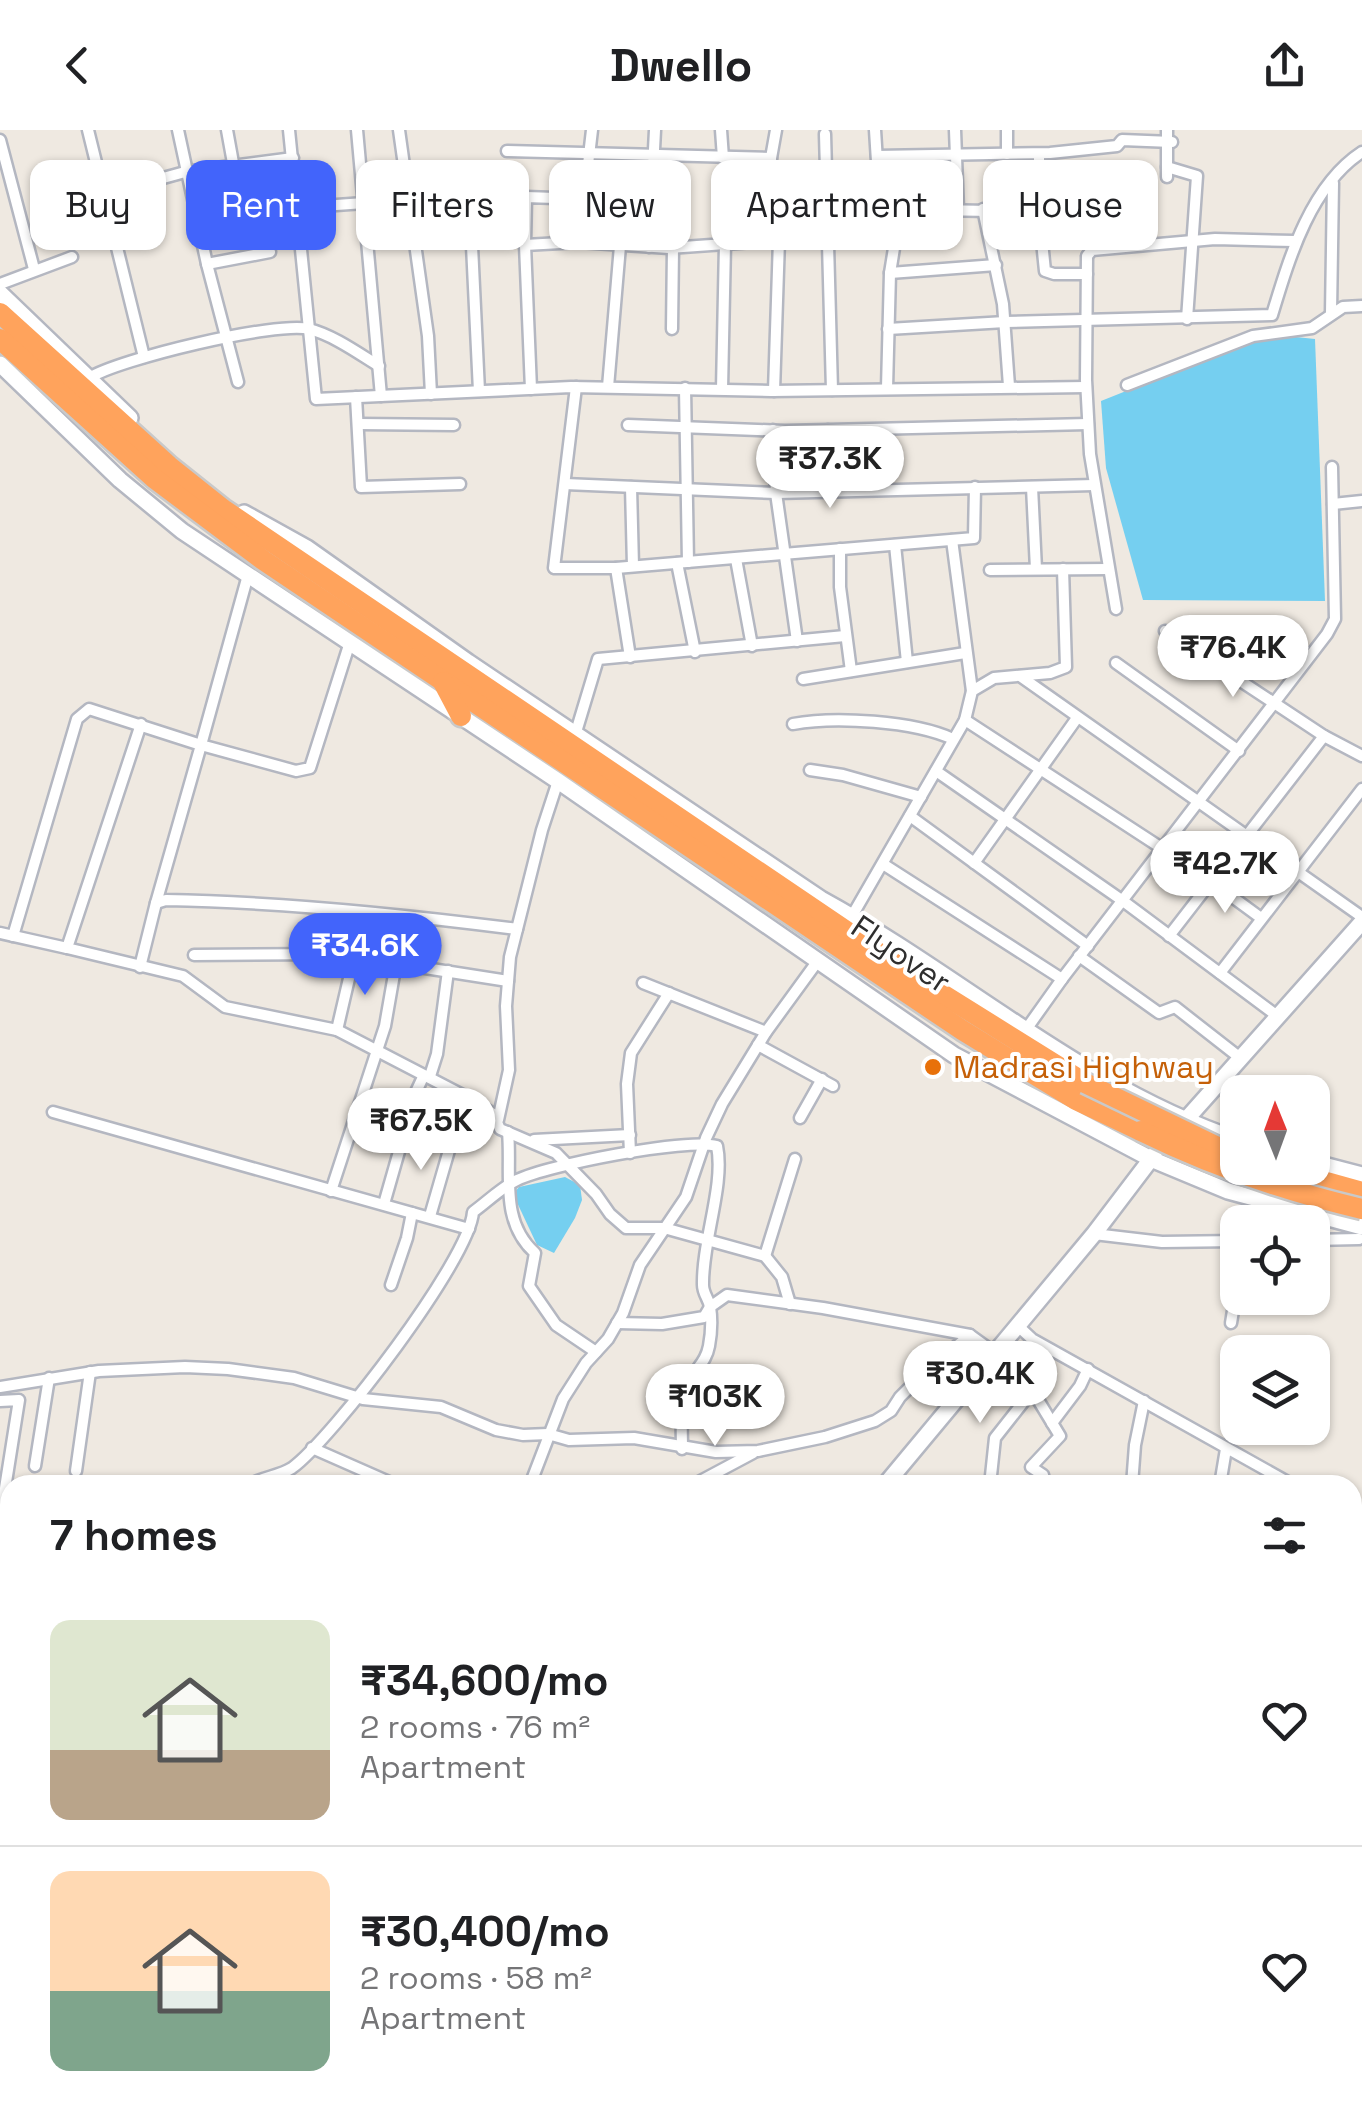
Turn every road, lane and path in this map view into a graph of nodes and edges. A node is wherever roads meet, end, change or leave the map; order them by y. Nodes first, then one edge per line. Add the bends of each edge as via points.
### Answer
1 (88, 130) edge
2 (178, 130) edge
3 (227, 130) edge
4 (289, 130) edge
5 (357, 130) edge
6 (399, 130) edge
7 (592, 130) edge
8 (655, 130) edge
9 (721, 130) edge
10 (776, 130) edge
11 (875, 130) edge
12 (955, 130) edge
13 (1006, 130) edge
14 (825, 134) dead end
15 (1169, 138) edge
16 (0, 140) edge
17 (506, 150) dead end
18 (589, 151) junction
19 (1362, 152) edge
20 (1007, 154) junction
21 (1040, 154) junction
22 (653, 156) junction
23 (877, 156) junction
24 (956, 156) junction
25 (292, 158) joint
26 (723, 158) junction
27 (770, 158) joint
28 (96, 160) edge
29 (232, 160) edge
30 (272, 160) edge
31 (360, 160) edge
32 (404, 160) edge
33 (588, 160) edge
34 (653, 160) edge
35 (826, 160) edge
36 (877, 160) edge
37 (956, 160) edge
38 (1040, 160) edge
39 (186, 172) joint
40 (166, 177) edge
41 (1333, 182) junction
42 (983, 209) edge
43 (963, 210) edge
44 (1294, 241) junction
45 (1194, 243) junction
46 (118, 250) edge
47 (204, 250) edge
48 (301, 250) edge
49 (368, 250) edge
50 (417, 250) edge
51 (473, 250) edge
52 (525, 250) edge
53 (620, 250) edge
54 (673, 250) edge
55 (725, 250) edge
56 (773, 250) edge
57 (830, 250) edge
58 (894, 250) edge
59 (993, 250) edge
60 (1042, 250) edge
61 (270, 252) dead end
62 (72, 257) dead end
63 (207, 264) junction
64 (996, 265) junction
65 (34, 269) junction
66 (890, 273) junction
67 (1087, 274) junction
68 (0, 284) edge
69 (0, 293) edge
70 (1362, 306) edge
71 (0, 313) edge
72 (1332, 313) junction
73 (1187, 319) junction
74 (1086, 321) junction
75 (1004, 322) junction
76 (308, 328) junction
77 (672, 329) dead end
78 (888, 329) junction
79 (226, 339) junction
80 (2, 351) edge
81 (144, 357) junction
82 (379, 366) junction
83 (89, 378) junction
84 (238, 382) dead end
85 (608, 386) junction
86 (1009, 386) junction
87 (1086, 386) junction
88 (1127, 386) dead end
89 (576, 387) junction
90 (686, 388) junction
91 (887, 388) junction
92 (531, 389) junction
93 (722, 389) junction
94 (832, 390) junction
95 (480, 391) junction
96 (774, 391) junction
97 (431, 394) junction
98 (381, 396) junction
99 (356, 397) junction
100 (358, 424) junction
101 (1088, 424) junction
102 (454, 425) dead end
103 (628, 425) dead end
104 (685, 427) junction
105 (773, 430) junction
106 (828, 430) junction
107 (1332, 466) dead end
108 (460, 484) dead end
109 (565, 484) junction
110 (632, 486) junction
111 (1094, 486) junction
112 (975, 487) junction
113 (1032, 487) junction
114 (685, 490) junction
115 (832, 491) junction
116 (776, 492) junction
117 (1362, 501) edge
118 (1333, 504) junction
119 (952, 540) junction
120 (896, 545) junction
121 (840, 549) junction
122 (784, 554) junction
123 (736, 559) junction
124 (683, 562) junction
125 (632, 566) junction
126 (616, 568) junction
127 (1108, 569) junction
128 (990, 570) dead end
129 (1036, 570) junction
130 (1064, 570) junction
131 (248, 574) junction
132 (1116, 609) dead end
133 (1165, 630) dead end
134 (1273, 632) dead end
135 (845, 636) junction
136 (798, 641) junction
137 (350, 642) junction
138 (752, 646) junction
139 (428, 649) junction
140 (452, 651) junction
141 (695, 652) junction
142 (965, 654) junction
143 (630, 657) junction
144 (906, 662) junction
145 (1116, 663) dead end
146 (850, 671) junction
147 (1020, 676) junction
148 (1237, 678) junction
149 (803, 679) dead end
150 (442, 680) junction
151 (972, 691) junction
152 (1274, 703) junction
153 (460, 716) junction
154 (1077, 718) junction
155 (965, 720) junction
156 (141, 724) junction
157 (793, 724) dead end
158 (1324, 736) junction
159 (559, 739) junction
160 (953, 739) junction
161 (201, 745) junction
162 (1239, 751) junction
163 (1362, 756) edge
164 (1040, 769) junction
165 (810, 770) dead end
166 (936, 770) junction
167 (558, 781) junction
168 (1362, 788) edge
169 (921, 797) junction
170 (1200, 801) junction
171 (910, 816) junction
172 (1004, 821) junction
173 (1248, 835) junction
174 (1163, 850) junction
175 (974, 863) junction
176 (883, 864) junction
177 (1297, 871) junction
178 (1212, 882) junction
179 (1123, 902) junction
180 (156, 903) junction
181 (852, 916) junction
182 (1261, 918) junction
183 (1362, 919) edge
184 (517, 929) junction
185 (0, 933) edge
186 (13, 936) junction
187 (1169, 936) junction
188 (1088, 946) junction
189 (67, 948) junction
190 (194, 955) dead end
191 (1079, 956) junction
192 (354, 957) junction
193 (396, 962) junction
194 (817, 962) junction
195 (140, 967) junction
196 (448, 971) junction
197 (1220, 973) junction
198 (1062, 979) junction
199 (508, 981) junction
200 (643, 983) dead end
201 (669, 993) junction
202 (1276, 1015) junction
203 (337, 1030) junction
204 (766, 1032) junction
205 (1025, 1032) junction
206 (758, 1046) junction
207 (376, 1048) junction
208 (1239, 1057) junction
209 (430, 1076) junction
210 (822, 1079) junction
211 (833, 1086) dead end
212 (53, 1112) dead end
213 (800, 1118) dead end
214 (1186, 1119) junction
215 (498, 1120) junction
216 (408, 1128) junction
217 (508, 1132) junction
218 (1220, 1133) edge
219 (630, 1134) junction
220 (534, 1140) junction
221 (704, 1143) junction
222 (1220, 1147) edge
223 (630, 1153) junction
224 (794, 1159) dead end
225 (1150, 1159) junction
226 (567, 1167) junction
227 (1330, 1167) edge
228 (1362, 1176) edge
229 (1330, 1183) edge
230 (507, 1188) junction
231 (332, 1191) junction
232 (1362, 1192) edge
233 (384, 1204) junction
234 (1362, 1209) edge
235 (412, 1213) junction
236 (430, 1216) junction
237 (664, 1228) junction
238 (468, 1230) junction
239 (1360, 1233) edge
240 (1094, 1234) junction
241 (1330, 1237) edge
242 (705, 1241) junction
243 (1220, 1241) edge
244 (765, 1256) junction
245 (390, 1285) dead end
246 (790, 1304) junction
247 (710, 1306) junction
248 (1232, 1315) edge
249 (617, 1323) junction
250 (1231, 1324) dead end
251 (1017, 1325) junction
252 (970, 1335) junction
253 (999, 1347) junction
254 (596, 1352) junction
255 (1088, 1369) junction
256 (90, 1372) junction
257 (49, 1378) junction
258 (0, 1386) edge
259 (1032, 1391) junction
260 (358, 1397) junction
261 (0, 1401) edge
262 (1144, 1401) junction
263 (1052, 1423) junction
264 (548, 1434) junction
265 (312, 1448) junction
266 (682, 1448) junction
267 (1226, 1449) junction
268 (758, 1451) junction
269 (34, 1466) dead end
270 (76, 1471) dead end
271 (288, 1471) junction
272 (7, 1475) edge
273 (271, 1475) edge
274 (287, 1475) edge
275 (373, 1475) edge
276 (535, 1475) edge
277 (712, 1475) edge
278 (894, 1475) edge
279 (991, 1475) edge
280 (1043, 1475) edge
281 (1133, 1475) edge
282 (1222, 1475) edge
283 (1272, 1475) edge

1 - 28 street
2 - 39 street
3 - 29 street
4 - 25 street
5 - 31 street
6 - 32 street
7 - 18 street
8 - 22 street
9 - 26 street
10 - 27 street
11 - 23 street
12 - 24 street
13 - 20 street
14 - 35 street
15 - 21 street
15 - 45 street via 1167,172 1197,176
16 - 65 street
17 - 18 street
18 - 22 street
18 - 33 street
19 - 41 street
20 - 21 street
20 - 24 street
21 - 38 street
22 - 26 street
22 - 34 street
23 - 24 street
23 - 36 street
24 - 37 street
25 - 30 street
26 - 27 street
39 - 40 street
41 - 44 street
41 - 72 street
42 - 43 street
44 - 45 street
44 - 73 street via 1272,315
45 - 67 street via 1092,250
45 - 73 street
46 - 81 street
47 - 63 street
48 - 76 street
49 - 82 street
50 - 97 street
51 - 95 street
52 - 92 street
53 - 85 street
54 - 77 street
55 - 93 street
56 - 96 street
57 - 94 street
58 - 66 street
59 - 64 street
60 - 67 street via 1044,271
61 - 63 street
62 - 65 street
63 - 79 street
64 - 66 street
64 - 75 street
65 - 68 street
66 - 78 street
67 - 74 street
69 - 83 street
70 - 72 street
71 - 139 highway, Flyover via 182,477
72 - 88 street via 1312,328 1253,336
73 - 74 street
74 - 75 street
74 - 87 street
75 - 78 street
75 - 86 street
76 - 79 street
76 - 82 street
76 - 99 street via 316,399
78 - 91 street
79 - 81 street
79 - 84 street
80 - 131 street via 161,515
80 - 150 highway, Flyover via 197,512
81 - 83 street
82 - 98 street
83 - 140 street via 163,450 244,513 307,548
85 - 89 street
85 - 90 street
86 - 87 street
86 - 91 street
87 - 101 street
89 - 92 street
89 - 109 street
90 - 93 street
90 - 104 street
91 - 94 street
92 - 95 street
93 - 96 street
94 - 96 street
95 - 97 street
97 - 98 street
98 - 99 street
99 - 100 street
100 - 102 street
100 - 108 street via 362,488
101 - 106 street
101 - 111 street
103 - 104 street
104 - 105 street
104 - 114 street
105 - 106 street
105 - 116 street
106 - 115 street
107 - 118 street
109 - 110 street
109 - 126 street via 554,568
110 - 114 street
110 - 125 street
111 - 113 street
111 - 127 street
112 - 113 street
112 - 115 street
112 - 119 street via 974,538
113 - 129 street
114 - 116 street
114 - 124 street
115 - 116 street
116 - 122 street
117 - 118 street
118 - 152 street via 1334,619
119 - 120 street
119 - 142 street
120 - 121 street
120 - 144 street
121 - 122 street
121 - 135 street
122 - 123 street
122 - 136 street
123 - 124 street
123 - 138 street
124 - 125 street
124 - 141 street
125 - 126 street
126 - 143 street
127 - 130 street
127 - 132 street
128 - 129 street
129 - 130 street
130 - 147 street via 1066,667
131 - 137 street
131 - 161 street
133 - 148 street
134 - 148 street
135 - 136 street
135 - 146 street
136 - 138 street
137 - 153 street
137 - 161 street via 310,768 296,771
138 - 141 street
139 - 140 highway
139 - 159 highway, Flyover
140 - 159 street
141 - 143 street
142 - 144 street
142 - 151 street
143 - 159 street via 598,659
144 - 146 street
145 - 162 street
146 - 149 street
147 - 151 street via 994,678
147 - 154 street
148 - 152 street
150 - 153 highway
150 - 159 highway, Flyover
151 - 155 street
152 - 158 street
152 - 162 street
153 - 167 street
154 - 164 street
154 - 170 street
155 - 160 street
155 - 164 street
156 - 161 street
156 - 186 street via 89,709 78,719
156 - 189 street
157 - 160 street via 862,722
158 - 163 street
158 - 173 street
159 - 181 street
159 - 222 highway, Flyover, bridge via 1015,1042 1085,1084
159 - 234 highway, Flyover, bridge via 962,1030 1076,1100 1218,1166
160 - 166 street
161 - 180 street
162 - 170 street
164 - 172 street
164 - 174 street
165 - 169 street
166 - 169 street
166 - 172 street
167 - 184 street
167 - 194 street
168 - 177 street
169 - 171 street
170 - 173 street
170 - 174 street
171 - 175 street
171 - 176 street
172 - 175 street
172 - 179 street
173 - 177 street
173 - 178 street
174 - 179 street
175 - 188 street
176 - 181 street
176 - 198 street
177 - 182 street
177 - 183 street
178 - 182 street
178 - 187 street
179 - 187 street
179 - 188 street
180 - 184 street via 243,901
180 - 195 street
181 - 205 street
182 - 197 street
183 - 202 street
184 - 199 street
185 - 186 street
186 - 189 street
187 - 197 street
188 - 191 street
189 - 195 street
190 - 192 street
191 - 198 street
191 - 208 street via 1158,1013 1175,1006
192 - 193 street
192 - 203 street
193 - 196 street
193 - 207 street
194 - 204 street
194 - 225 street via 954,1054
195 - 203 street via 183,976 224,1007
196 - 199 street
196 - 209 street
197 - 202 street
198 - 205 street
199 - 215 street via 508,1070
200 - 201 street
201 - 204 street
201 - 219 street via 631,1054
202 - 208 street
203 - 207 street
204 - 206 street
205 - 214 street
206 - 210 street
206 - 221 street
207 - 209 street
207 - 231 street
208 - 214 street
209 - 215 street
209 - 216 street via 416,1092
210 - 211 street
210 - 213 street
212 - 231 street
214 - 218 street
214 - 225 street
215 - 217 street
216 - 233 street
216 - 236 street via 452,1140
217 - 220 street
217 - 230 street
219 - 220 street
219 - 223 street
220 - 226 street
221 - 223 street
221 - 237 street via 686,1197
221 - 242 street via 717,1146 720,1161
223 - 226 street
224 - 244 street
225 - 239 street
225 - 240 street
226 - 230 street
226 - 237 street via 618,1224
227 - 228 street
229 - 232 highway
230 - 238 street via 474,1212
230 - 254 street via 511,1212 535,1253 529,1286 556,1324
231 - 233 street
233 - 235 street
235 - 236 street
235 - 245 street
236 - 238 street
237 - 242 street
237 - 249 street via 633,1276
238 - 260 street via 448,1275
239 - 241 street
240 - 243 street
240 - 251 street
242 - 244 street
242 - 247 street via 703,1290
244 - 246 street via 782,1277
246 - 247 street via 727,1296
246 - 252 street
247 - 249 street via 704,1317 676,1323
247 - 266 street via 706,1356 685,1392
248 - 250 street
249 - 254 street
251 - 253 street
251 - 255 street
252 - 253 street
252 - 268 street via 875,1421
253 - 259 street
253 - 278 street
254 - 264 street
255 - 262 street
255 - 263 street
256 - 257 street
256 - 260 street via 228,1370 294,1378
256 - 270 street
257 - 258 street
257 - 269 street
259 - 263 street
259 - 279 street via 996,1438
260 - 264 street via 428,1404 496,1430
260 - 265 street
261 - 272 street via 19,1400
262 - 267 street
262 - 281 street
263 - 280 street via 1060,1436 1032,1467
264 - 266 street
264 - 276 street
265 - 271 street
265 - 275 street
266 - 268 street
267 - 282 street
267 - 283 street
268 - 277 street
271 - 273 street
271 - 274 street

